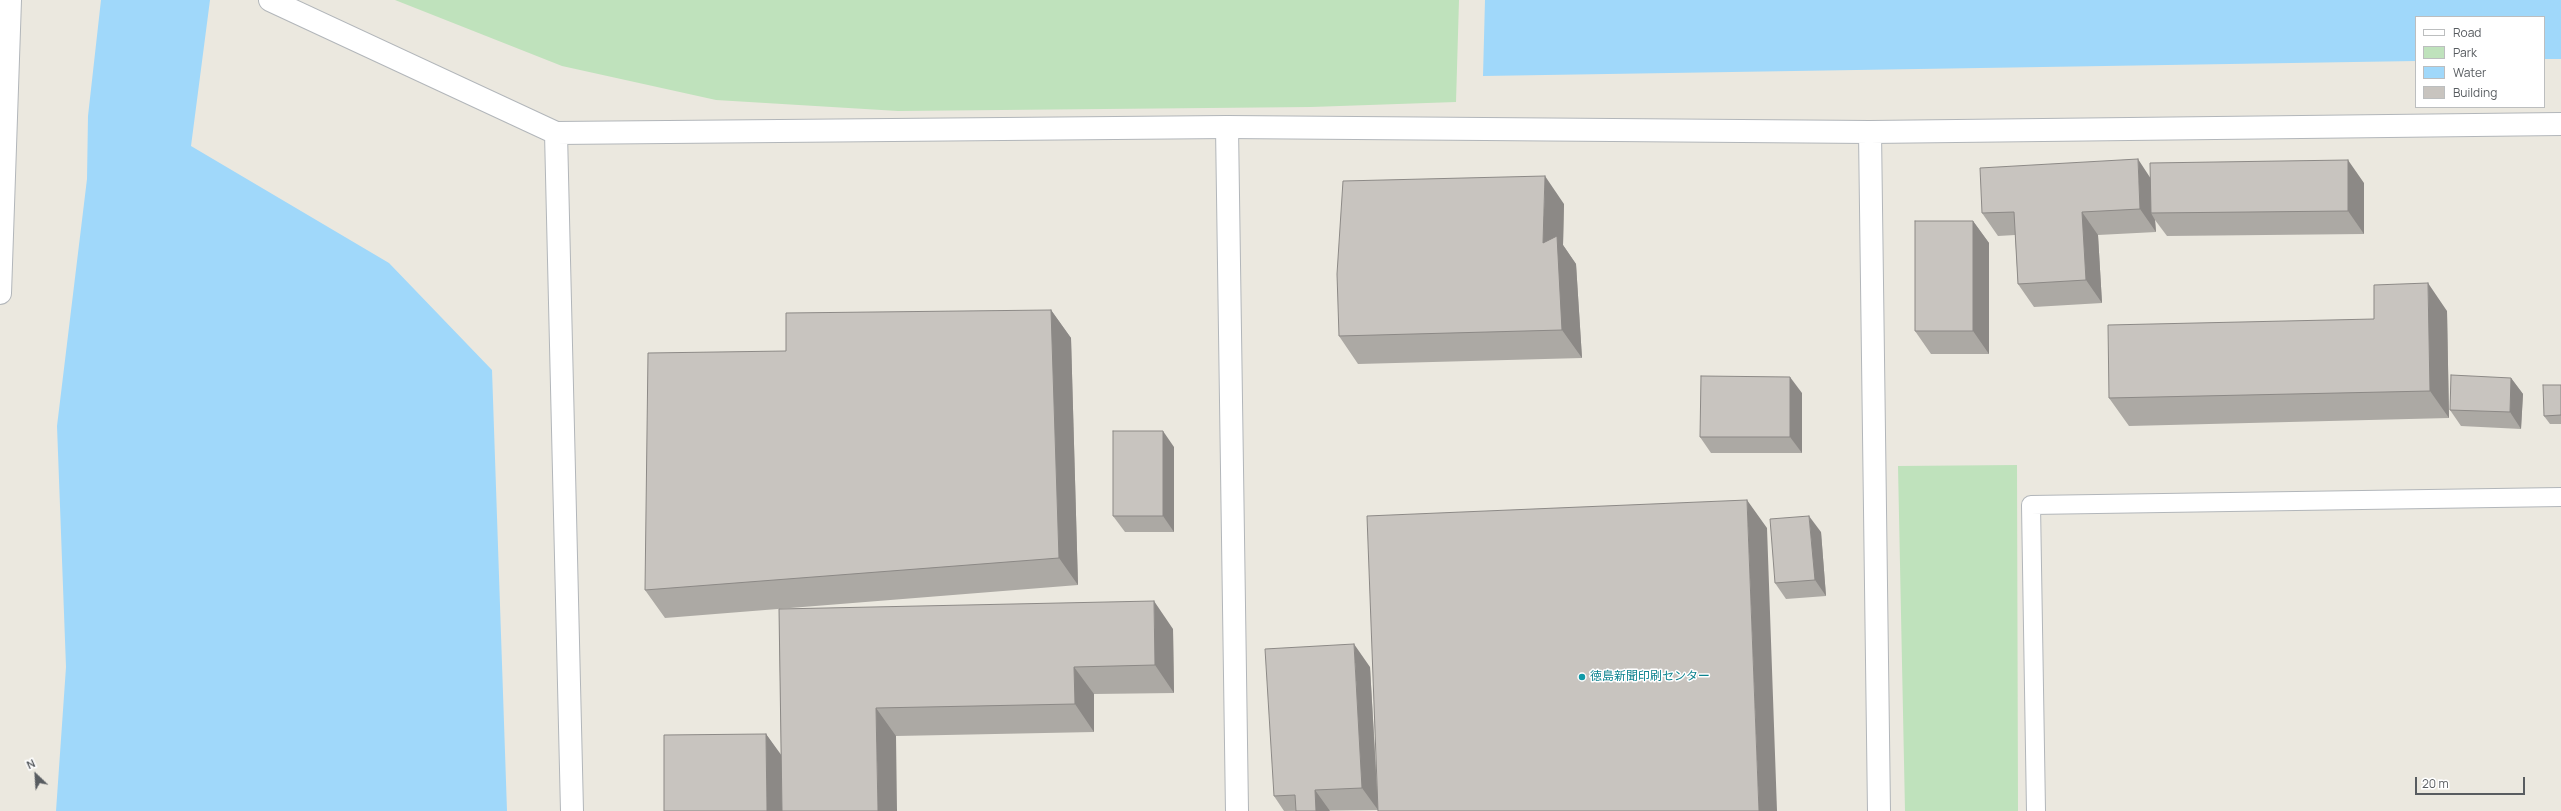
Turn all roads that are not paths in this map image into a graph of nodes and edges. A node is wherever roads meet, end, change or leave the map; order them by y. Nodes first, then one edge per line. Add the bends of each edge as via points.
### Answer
1 (10, 0) edge
2 (270, 0) edge
3 (2561, 124) edge
4 (1227, 127) junction
5 (1870, 132) junction
6 (556, 133) junction
7 (0, 293) edge
8 (2561, 497) edge
9 (572, 811) edge
10 (1237, 811) edge
11 (1879, 811) edge
12 (2036, 811) edge

1 - 7 street
2 - 6 street
3 - 5 street
4 - 5 street
4 - 6 street
4 - 10 street
5 - 11 street
6 - 9 street
8 - 12 lane via 2031,505

